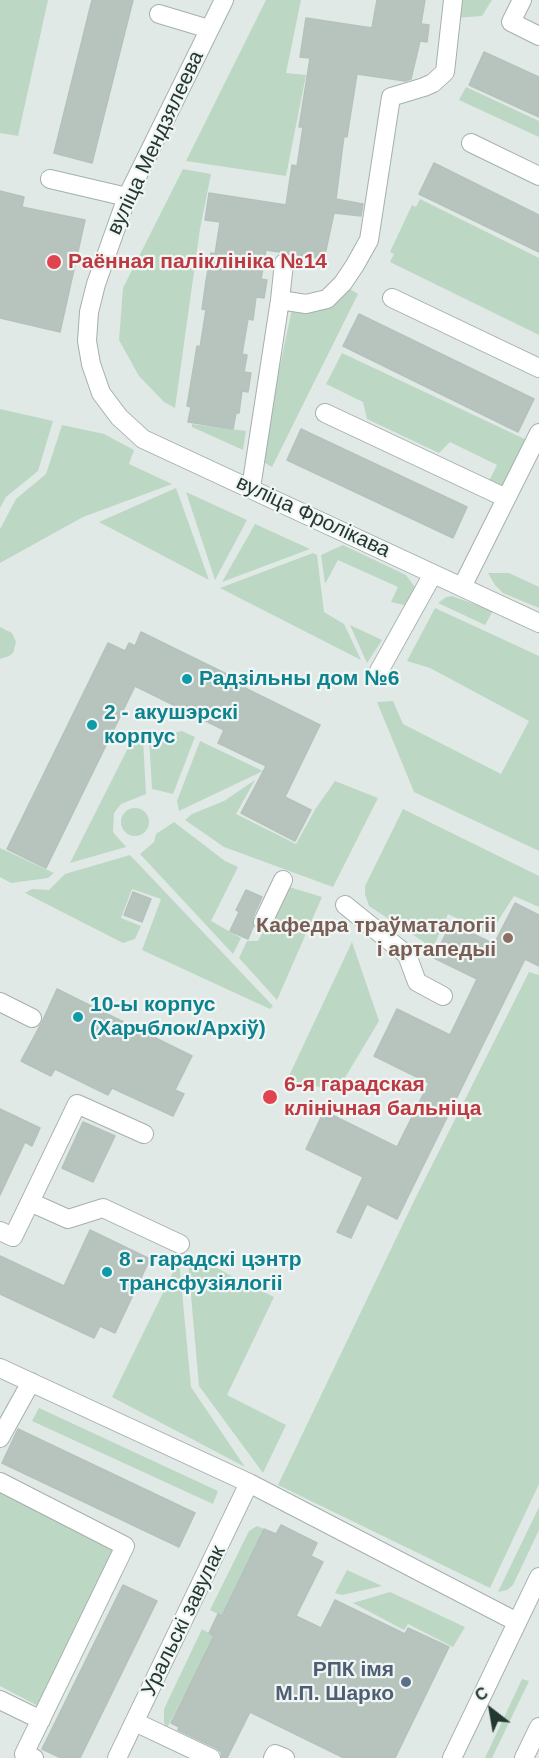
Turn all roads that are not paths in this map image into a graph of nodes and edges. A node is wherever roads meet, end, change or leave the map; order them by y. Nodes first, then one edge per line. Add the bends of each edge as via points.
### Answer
1 (224, 0) edge
2 (453, 0) edge
3 (522, 0) edge
4 (159, 14) dead end
5 (209, 29) junction
6 (539, 36) edge
7 (471, 143) dead end
8 (539, 176) edge
9 (50, 179) dead end
10 (127, 196) junction
11 (284, 262) dead end
12 (392, 298) dead end
13 (280, 300) junction
14 (539, 368) edge
15 (101, 393) joint
16 (325, 412) dead end
17 (539, 433) edge
18 (251, 488) junction
19 (506, 498) junction
20 (433, 574) junction
21 (462, 587) junction
22 (539, 623) edge
23 (379, 671) dead end
24 (283, 880) dead end
25 (345, 904) dead end
26 (263, 922) dead end
27 (443, 996) dead end
28 (0, 1002) edge
29 (32, 1018) dead end
30 (144, 1134) dead end
31 (30, 1202) junction
32 (0, 1231) edge
33 (180, 1244) dead end
34 (0, 1368) edge
35 (31, 1382) junction
36 (0, 1438) edge
37 (0, 1482) edge
38 (249, 1483) junction
39 (539, 1577) edge
40 (517, 1622) junction
41 (0, 1700) edge
42 (40, 1720) junction
43 (135, 1722) junction
44 (539, 1727) edge
45 (26, 1757) edge
46 (117, 1758) edge
47 (211, 1758) edge
48 (273, 1758) edge
49 (285, 1758) edge
50 (452, 1758) edge
51 (524, 1758) edge

1 - 5 street, вуліца Мендзялеева
2 - 13 street via 445,72 424,87 391,97 369,240 344,283 327,299 306,304
3 - 6 street via 511,22
4 - 5 street
5 - 10 street, вуліца Мендзялеева
7 - 8 street
9 - 10 street
10 - 15 street, вуліца Мендзялеева via 89,312 87,342
11 - 13 street
12 - 14 street
13 - 18 street
15 - 18 street, вуліца Фролікава via 143,439
16 - 19 street
17 - 19 street
18 - 20 street, вуліца Фролікава
19 - 21 street
20 - 21 street, вуліца Фролікава
20 - 23 street
21 - 22 street, вуліца Фролікава
24 - 26 street
25 - 27 street via 407,955 417,982
28 - 29 street
30 - 31 street via 77,1104
31 - 32 street via 13,1237
31 - 33 street via 68,1219 103,1208
34 - 35 street
35 - 36 street
35 - 38 street
37 - 42 street via 125,1546
38 - 40 street
38 - 43 street, Уральскі завулак
39 - 40 street
40 - 50 street
41 - 42 street
42 - 45 street
43 - 46 street, Уральскі завулак
43 - 47 street
44 - 51 street
48 - 49 street via 275,1754

